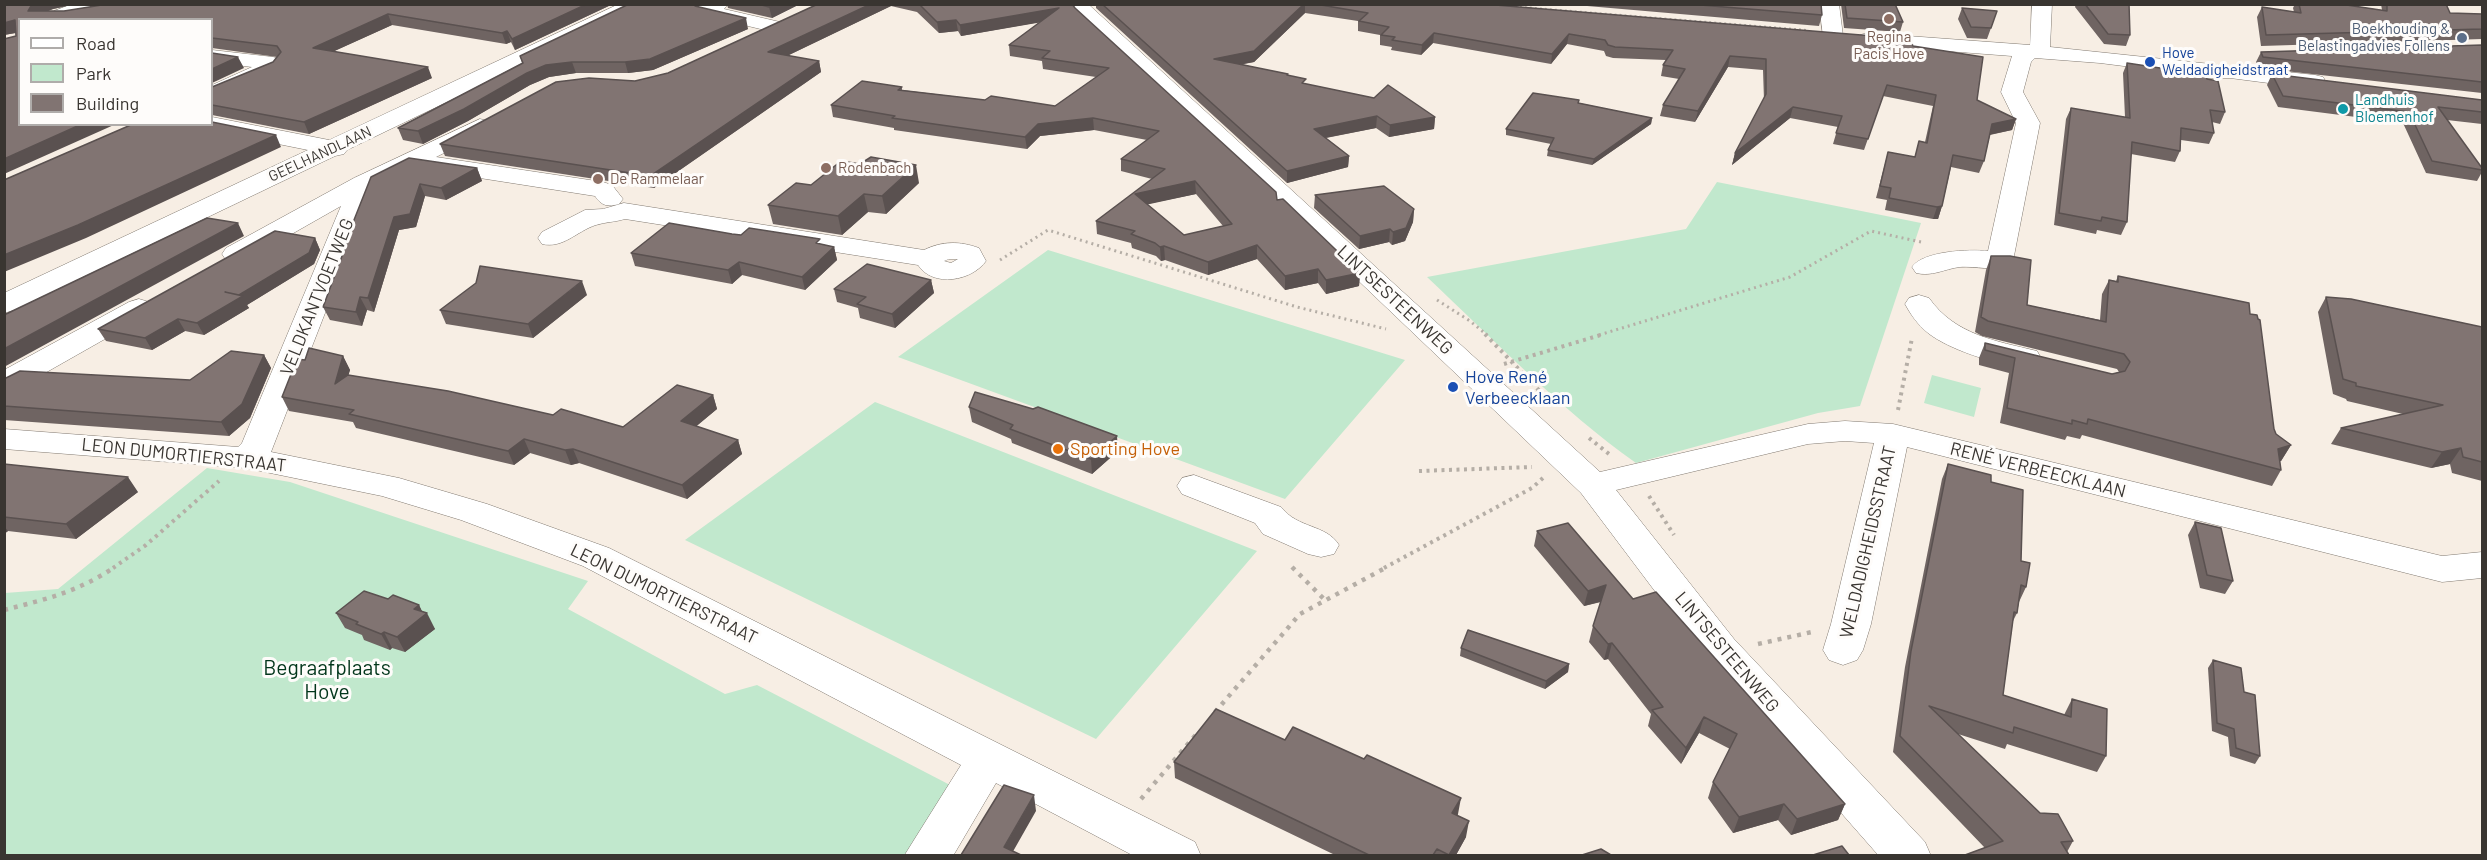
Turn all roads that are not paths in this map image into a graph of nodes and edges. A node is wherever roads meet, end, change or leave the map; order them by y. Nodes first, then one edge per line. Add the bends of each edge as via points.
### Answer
1 (635, 4) edge
2 (719, 4) edge
3 (1078, 4) edge
4 (1829, 4) edge
5 (2042, 4) edge
6 (98, 6) edge
7 (53, 18) edge
8 (1809, 34) edge
9 (1833, 34) junction
10 (743, 40) edge
11 (2031, 51) junction
12 (2245, 55) dead end
13 (213, 56) edge
14 (2224, 72) junction
15 (2331, 84) edge
16 (213, 93) edge
17 (502, 113) edge
18 (213, 124) edge
19 (330, 148) junction
20 (412, 160) junction
21 (363, 183) junction
22 (609, 209) junction
23 (551, 238) dead end
24 (1929, 255) road end
25 (972, 261) road end
26 (216, 265) edge
27 (164, 294) edge
28 (4, 304) edge
29 (1919, 304) dead end
30 (2049, 364) edge
31 (4, 383) edge
32 (1893, 434) junction
33 (4, 439) edge
34 (246, 458) junction
35 (1593, 485) junction
36 (1194, 486) dead end
37 (1321, 545) dead end
38 (2482, 565) edge
39 (1847, 637) road end
40 (988, 759) junction
41 (927, 855) edge
42 (1178, 855) edge
43 (1908, 855) edge

1 - 19 street, GEELHANDLAAN
2 - 10 street via 705,10 783,21
3 - 35 street, LINTSESTEENWEG
4 - 9 street
5 - 11 street
6 - 7 street
8 - 9 street
9 - 11 street
11 - 14 street via 2174,71
11 - 24 street via 2021,59 2012,92 2028,123 1999,261 1973,257 1947,260
12 - 14 street via 2217,58
13 - 16 street via 273,63
14 - 15 street
17 - 20 street
18 - 19 street
19 - 20 street
19 - 28 street, GEELHANDLAAN
20 - 21 street
20 - 22 street via 603,190
21 - 26 street
21 - 34 street, VELDKANTVOETWEG via 257,448
22 - 23 street
22 - 25 street via 929,260 932,266 945,271 965,268
27 - 31 street
29 - 30 street via 1925,317 1970,345
32 - 35 street, RENÉ VERBEECKLAAN via 1808,434
32 - 38 street, RENÉ VERBEECKLAAN via 2442,569
32 - 39 street, WELDADIGHEIDSSTRAAT
33 - 34 street, LEON DUMORTIERSTRAAT
34 - 40 street, LEON DUMORTIERSTRAAT via 387,486 474,512 596,557
35 - 43 street, LINTSESTEENWEG via 1720,649
36 - 37 street via 1268,515 1276,526
40 - 41 street
40 - 42 street, LEON DUMORTIERSTRAAT

